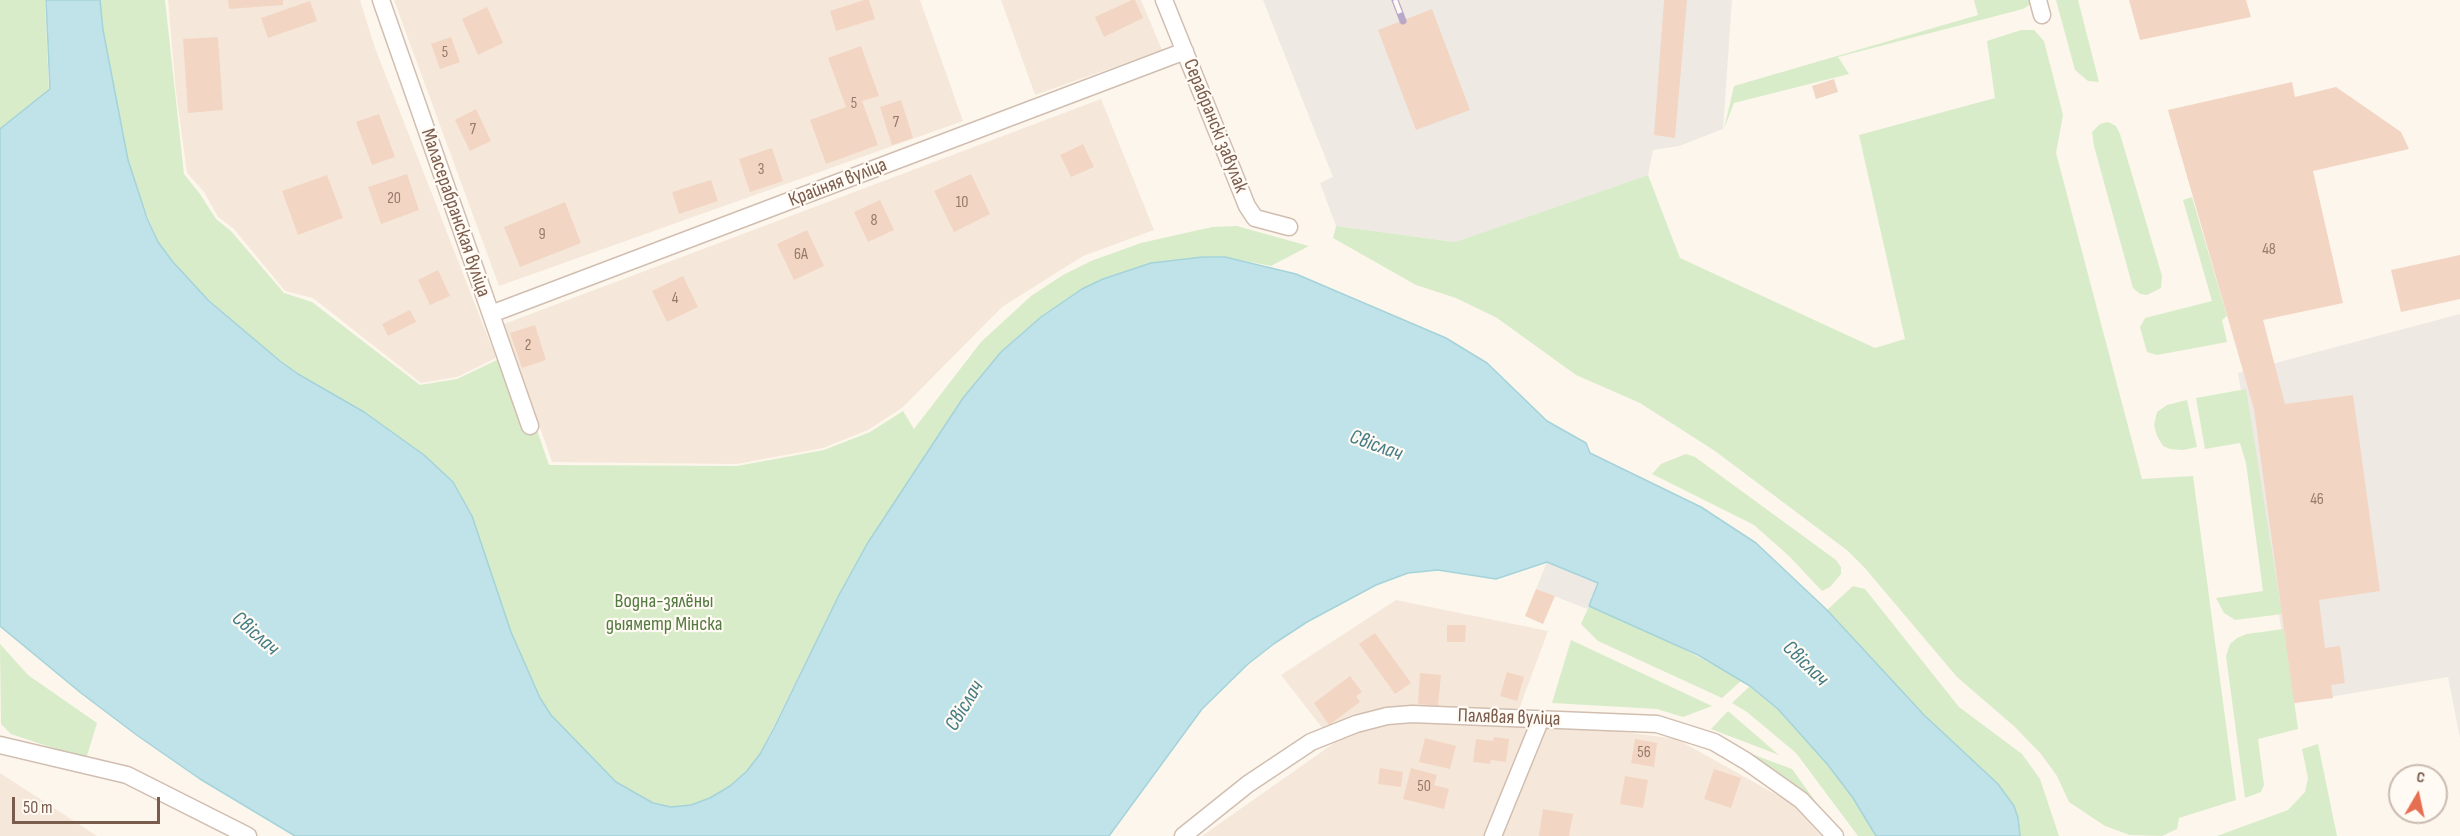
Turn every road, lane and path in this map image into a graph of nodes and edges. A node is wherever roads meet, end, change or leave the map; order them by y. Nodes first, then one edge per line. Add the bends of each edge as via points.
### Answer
1 (381, 0) edge
2 (1164, 0) edge
3 (1185, 51) junction
4 (1288, 227) dead end
5 (491, 314) junction
6 (530, 426) dead end
7 (1540, 721) junction
8 (0, 745) edge
9 (248, 836) edge
10 (1183, 836) edge
11 (1493, 836) edge
12 (1835, 836) edge

1 - 5 street, Маласерабранская вуліца
2 - 3 street, Серабранскі завулак
3 - 4 street, Серабранскі завулак via 1247,206 1255,218
3 - 5 street, Крайняя вуліца
5 - 6 street, Маласерабранская вуліца
7 - 10 street, Палявая вуліца via 1412,714 1356,724 1311,742 1248,784
7 - 11 street
7 - 12 street, Палявая вуліца via 1657,724 1714,742 1801,800
8 - 9 street via 127,775

